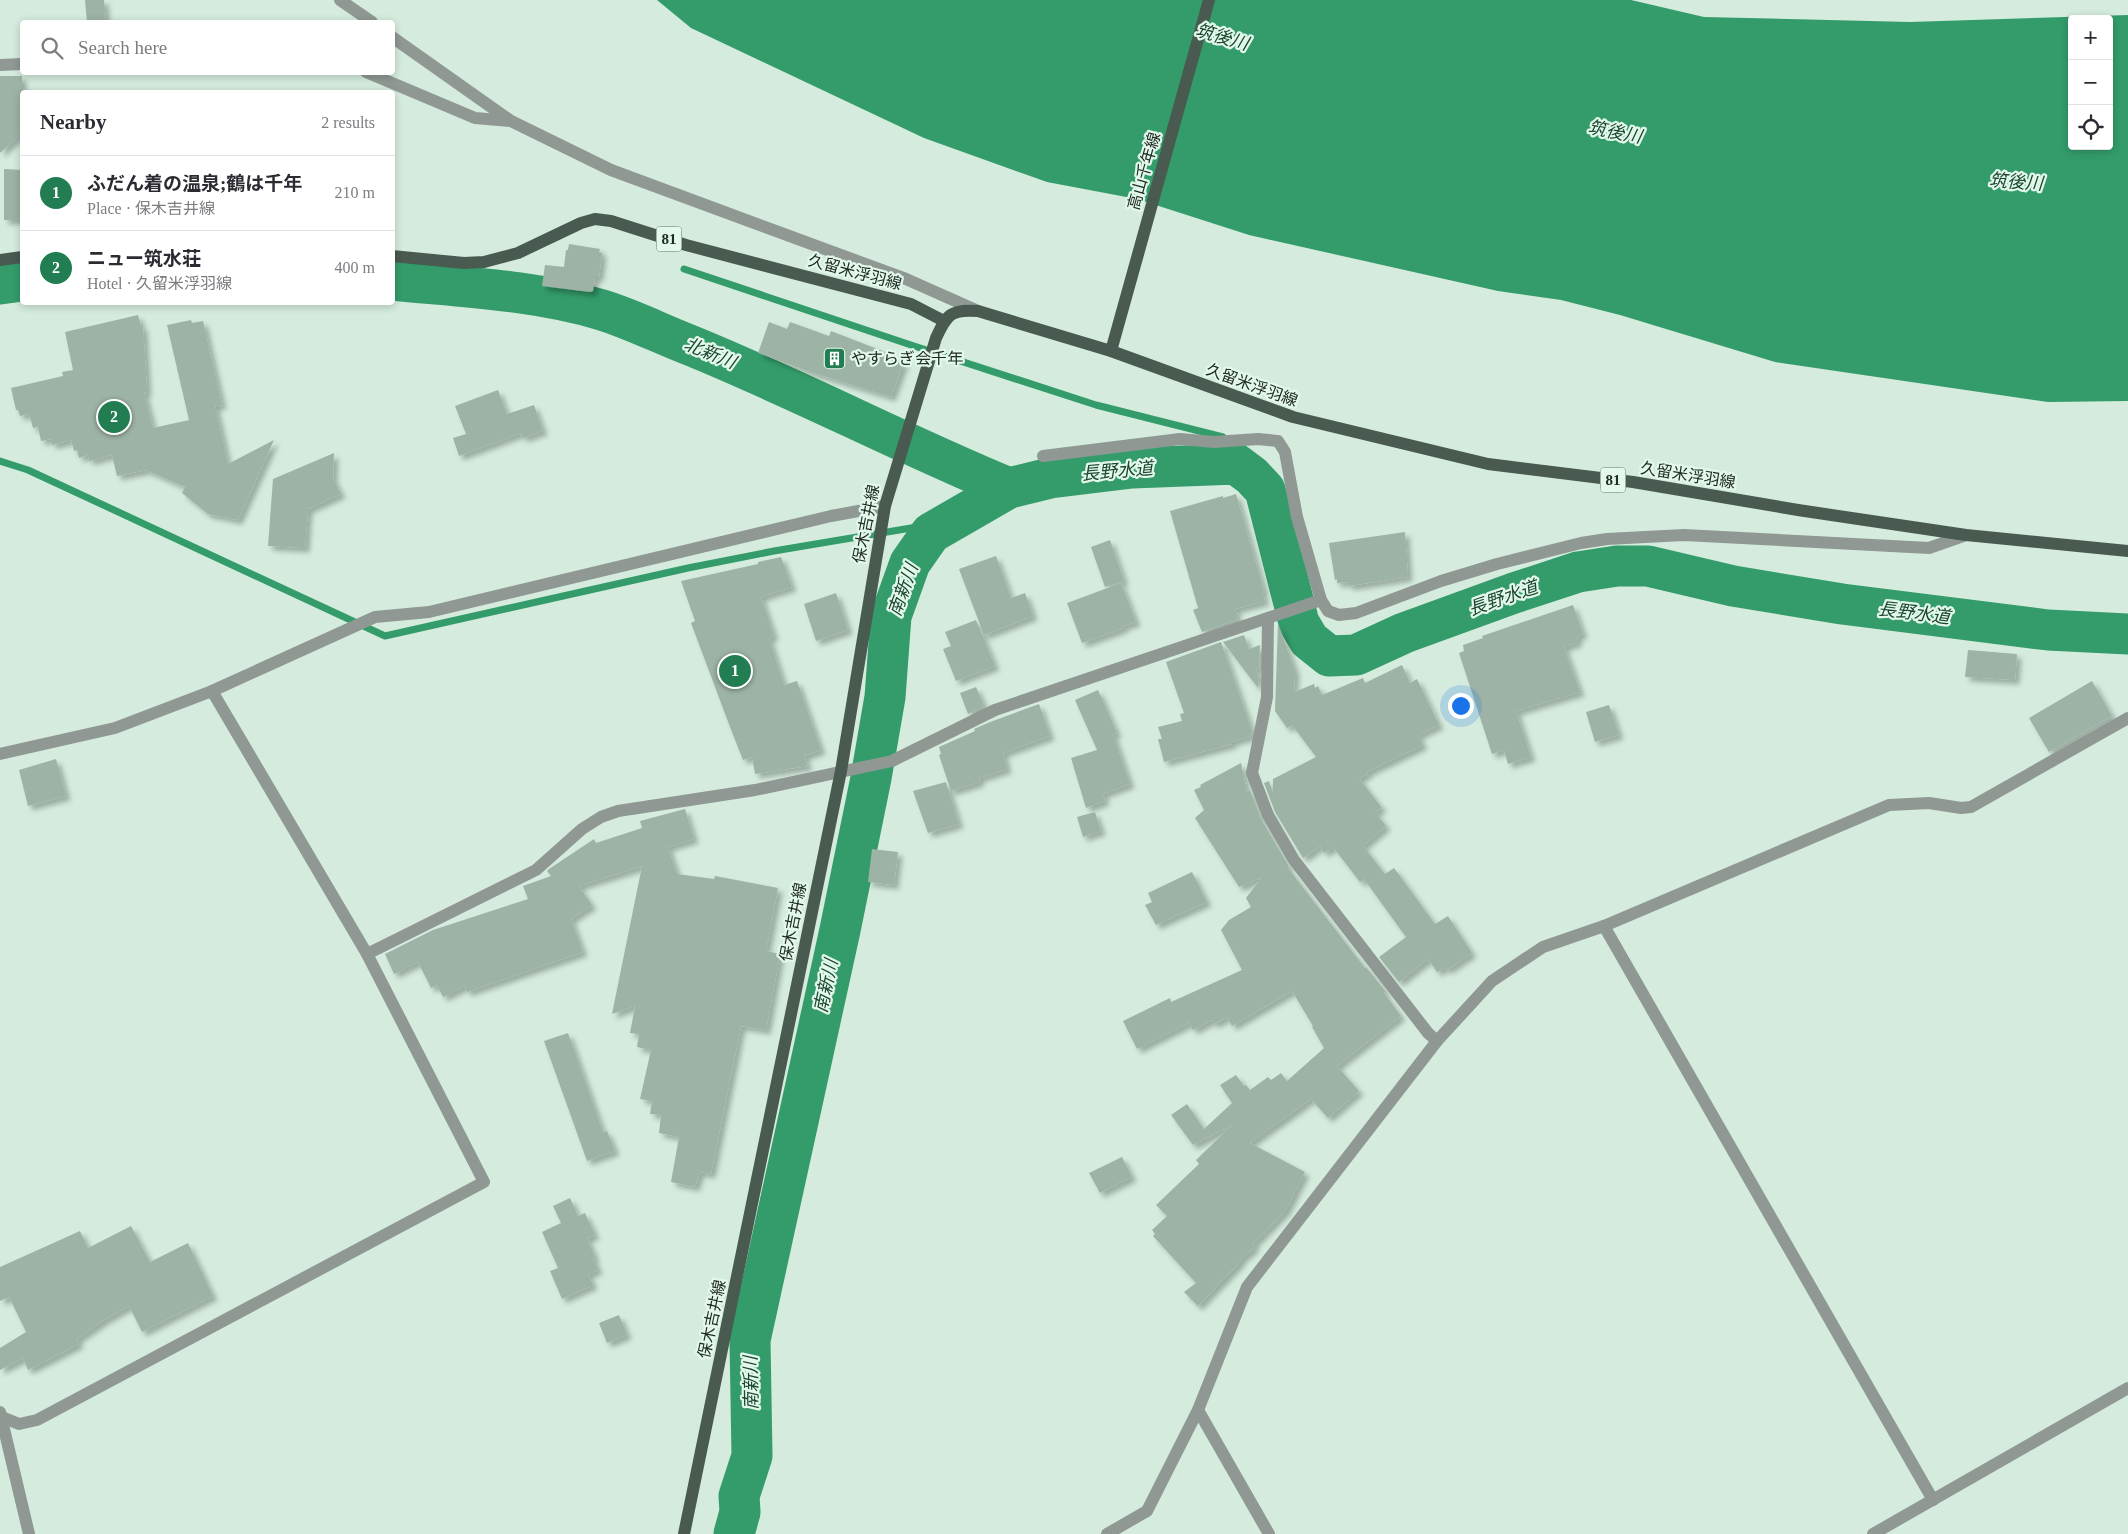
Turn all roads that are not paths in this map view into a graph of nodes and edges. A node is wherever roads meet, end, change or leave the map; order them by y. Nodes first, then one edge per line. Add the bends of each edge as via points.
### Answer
1 (340, 0) edge
2 (1209, 0) edge
3 (369, 20) edge
4 (395, 39) edge
5 (20, 64) edge
6 (0, 65) edge
7 (373, 75) edge
8 (511, 121) junction
9 (20, 256) edge
10 (395, 256) edge
11 (0, 260) edge
12 (978, 312) junction
13 (944, 321) junction
14 (1111, 351) junction
15 (1043, 456) dead end
16 (885, 506) junction
17 (1966, 535) junction
18 (2128, 551) edge
19 (1321, 600) junction
20 (1271, 617) junction
21 (212, 691) junction
22 (2128, 718) edge
23 (0, 754) edge
24 (841, 771) junction
25 (1604, 926) junction
26 (367, 954) junction
27 (1437, 1040) junction
28 (2128, 1388) edge
29 (1198, 1410) junction
30 (1, 1415) edge
31 (1933, 1500) junction
32 (29, 1534) edge
33 (684, 1534) edge
34 (1107, 1534) edge
35 (1269, 1534) edge
36 (1873, 1534) edge

1 - 3 street
2 - 14 main road, 高山千年線
4 - 8 street
5 - 6 street
7 - 8 street via 474,118
8 - 12 street via 611,170 906,279
9 - 11 main road
10 - 13 main road, 久留米浮羽線 / 81 via 484,262 518,253 581,223 595,219 612,220 686,245 911,304
12 - 13 main road, 久留米浮羽線 / 81 via 954,312
12 - 14 main road, 久留米浮羽線 / 81
13 - 16 main road, 保木吉井線
14 - 17 main road, 久留米浮羽線 / 81 via 1293,417 1488,464 1633,482
15 - 19 street via 1180,439 1278,441 1285,452 1297,517
16 - 21 street via 822,518 429,612 375,617
16 - 24 main road, 保木吉井線
17 - 18 main road, 久留米浮羽線 / 81
17 - 19 street via 1929,548 1684,535 1606,539 1497,564 1356,613 1339,615 1328,611
19 - 20 street
20 - 24 street via 996,710 892,760
20 - 27 street via 1267,697 1252,773 1268,815 1299,868 1428,1033
21 - 23 street via 115,728
21 - 26 street
22 - 25 street via 1971,807 1889,804
24 - 26 street via 755,790 640,806 601,817 582,829 536,870
24 - 33 main road, 保木吉井線
25 - 27 street via 1543,947 1492,981
25 - 31 street
26 - 30 street via 484,1182 37,1420 19,1424
27 - 29 street via 1247,1287
28 - 31 street
29 - 34 street via 1147,1511
29 - 35 street
30 - 32 street
31 - 36 street

